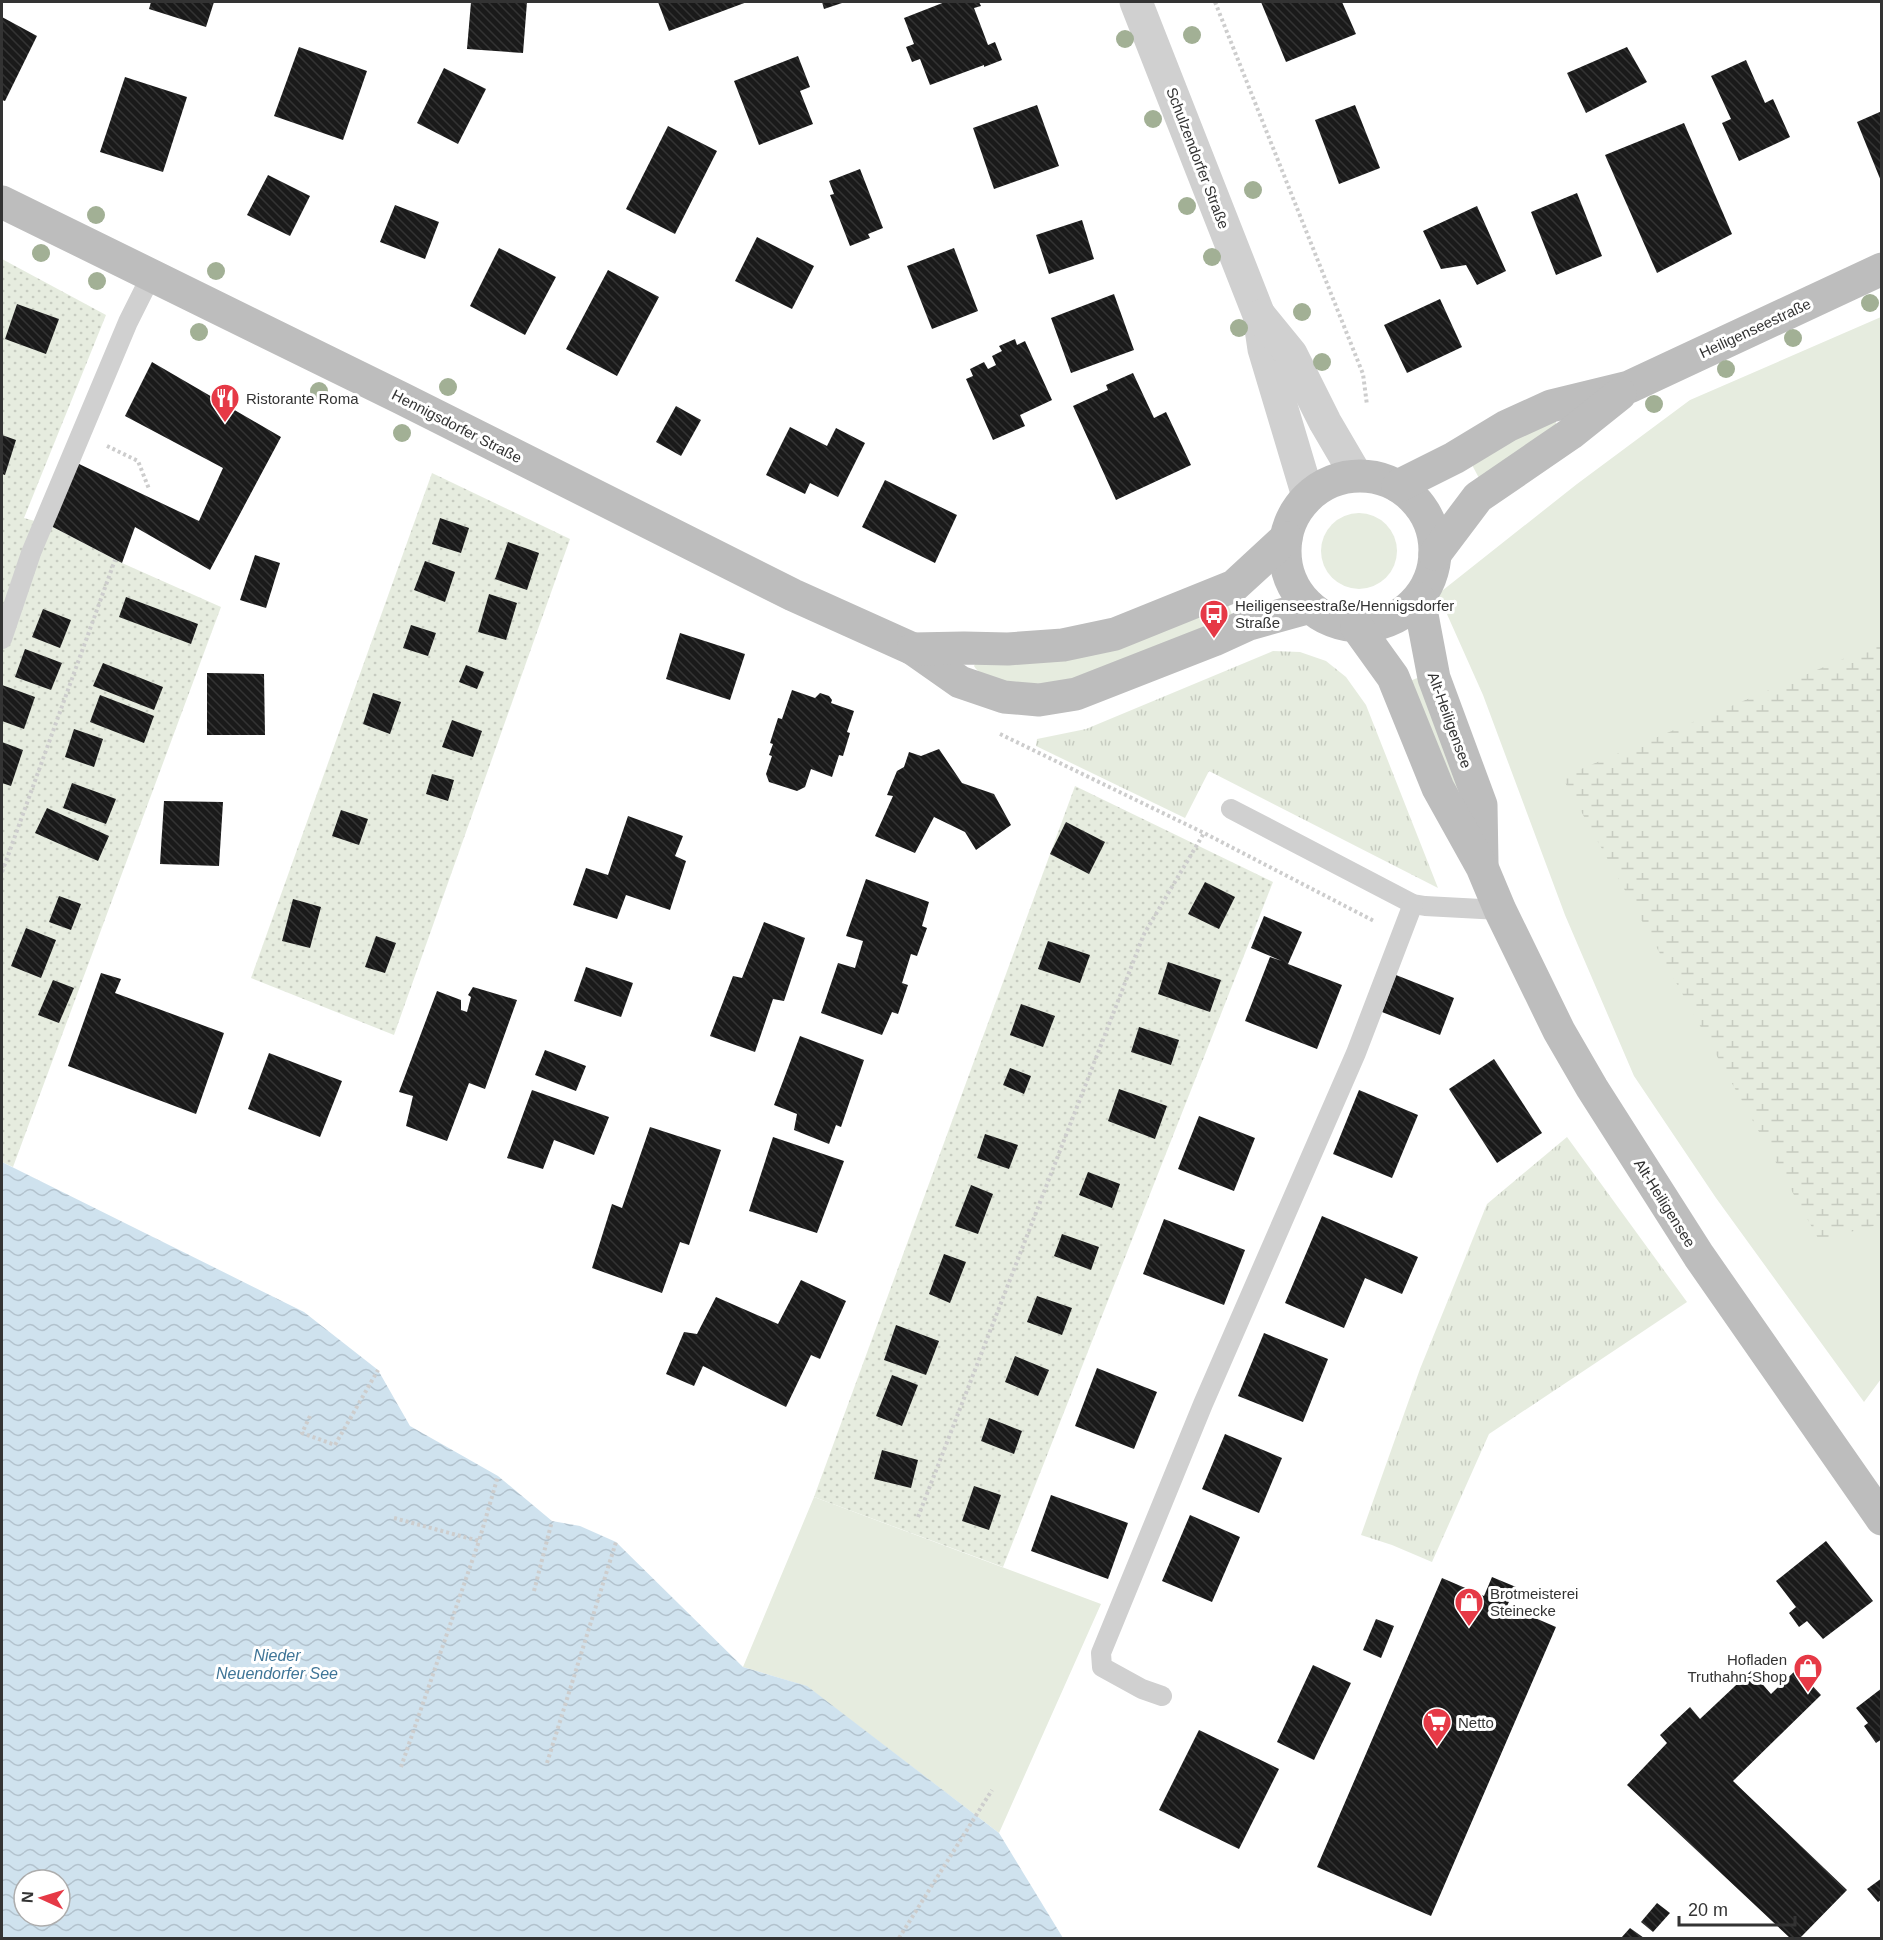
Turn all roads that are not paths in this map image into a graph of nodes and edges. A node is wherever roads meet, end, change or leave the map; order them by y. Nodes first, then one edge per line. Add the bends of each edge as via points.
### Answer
1 (1136, 2) edge
2 (2, 202) edge
3 (1881, 269) edge
4 (151, 276) junction
5 (1259, 315) junction
6 (1629, 387) junction
7 (1356, 475) junction
8 (1398, 486) junction
9 (1308, 496) junction
10 (1286, 538) junction
11 (1435, 554) junction
12 (1419, 598) junction
13 (1310, 607) junction
14 (1357, 627) junction
15 (2, 639) edge
16 (914, 649) junction
17 (1232, 809) dead end
18 (1482, 867) junction
19 (1413, 904) junction
20 (1500, 910) junction
21 (1881, 1519) edge
22 (1162, 1696) dead end

1 - 5 street, Schulzendorfer Straße
2 - 4 main road, Hennigsdorfer Straße
3 - 6 main road, Heiligenseestraße
4 - 15 lane via 80,433 31,553
4 - 16 main road, Hennigsdorfer Straße via 793,595
5 - 7 street, Schulzendorfer Straße via 1291,354 1324,422
5 - 9 street, Schulzendorfer Straße via 1264,349
6 - 8 main road, Heiligenseestraße via 1551,406
6 - 11 main road, Heiligenseestraße via 1570,434 1478,497
7 - 8 main road
7 - 9 main road via 1343,476
8 - 11 main road via 1423,509 1436,543
9 - 10 main road via 1292,517
10 - 13 main road via 1284,557 1288,572 1300,598
10 - 16 main road, Hennigsdorfer Straße via 1234,586 1115,634 1063,645 1008,650
11 - 12 main road via 1431,578
12 - 14 main road via 1395,619
12 - 18 main road, Alt-Heiligensee via 1434,678 1481,805
13 - 14 main road via 1332,621
13 - 16 main road, Hennigsdorfer Straße via 1249,624 1076,694 1040,700 1004,697 960,682
14 - 18 main road, Alt-Heiligensee via 1393,677 1438,788
17 - 19 lane
18 - 20 main road, Alt-Heiligensee
19 - 20 lane
19 - 22 lane via 1356,1053 1203,1404 1101,1653 1102,1667
20 - 21 main road, Alt-Heiligensee via 1559,1031 1592,1088 1699,1256

